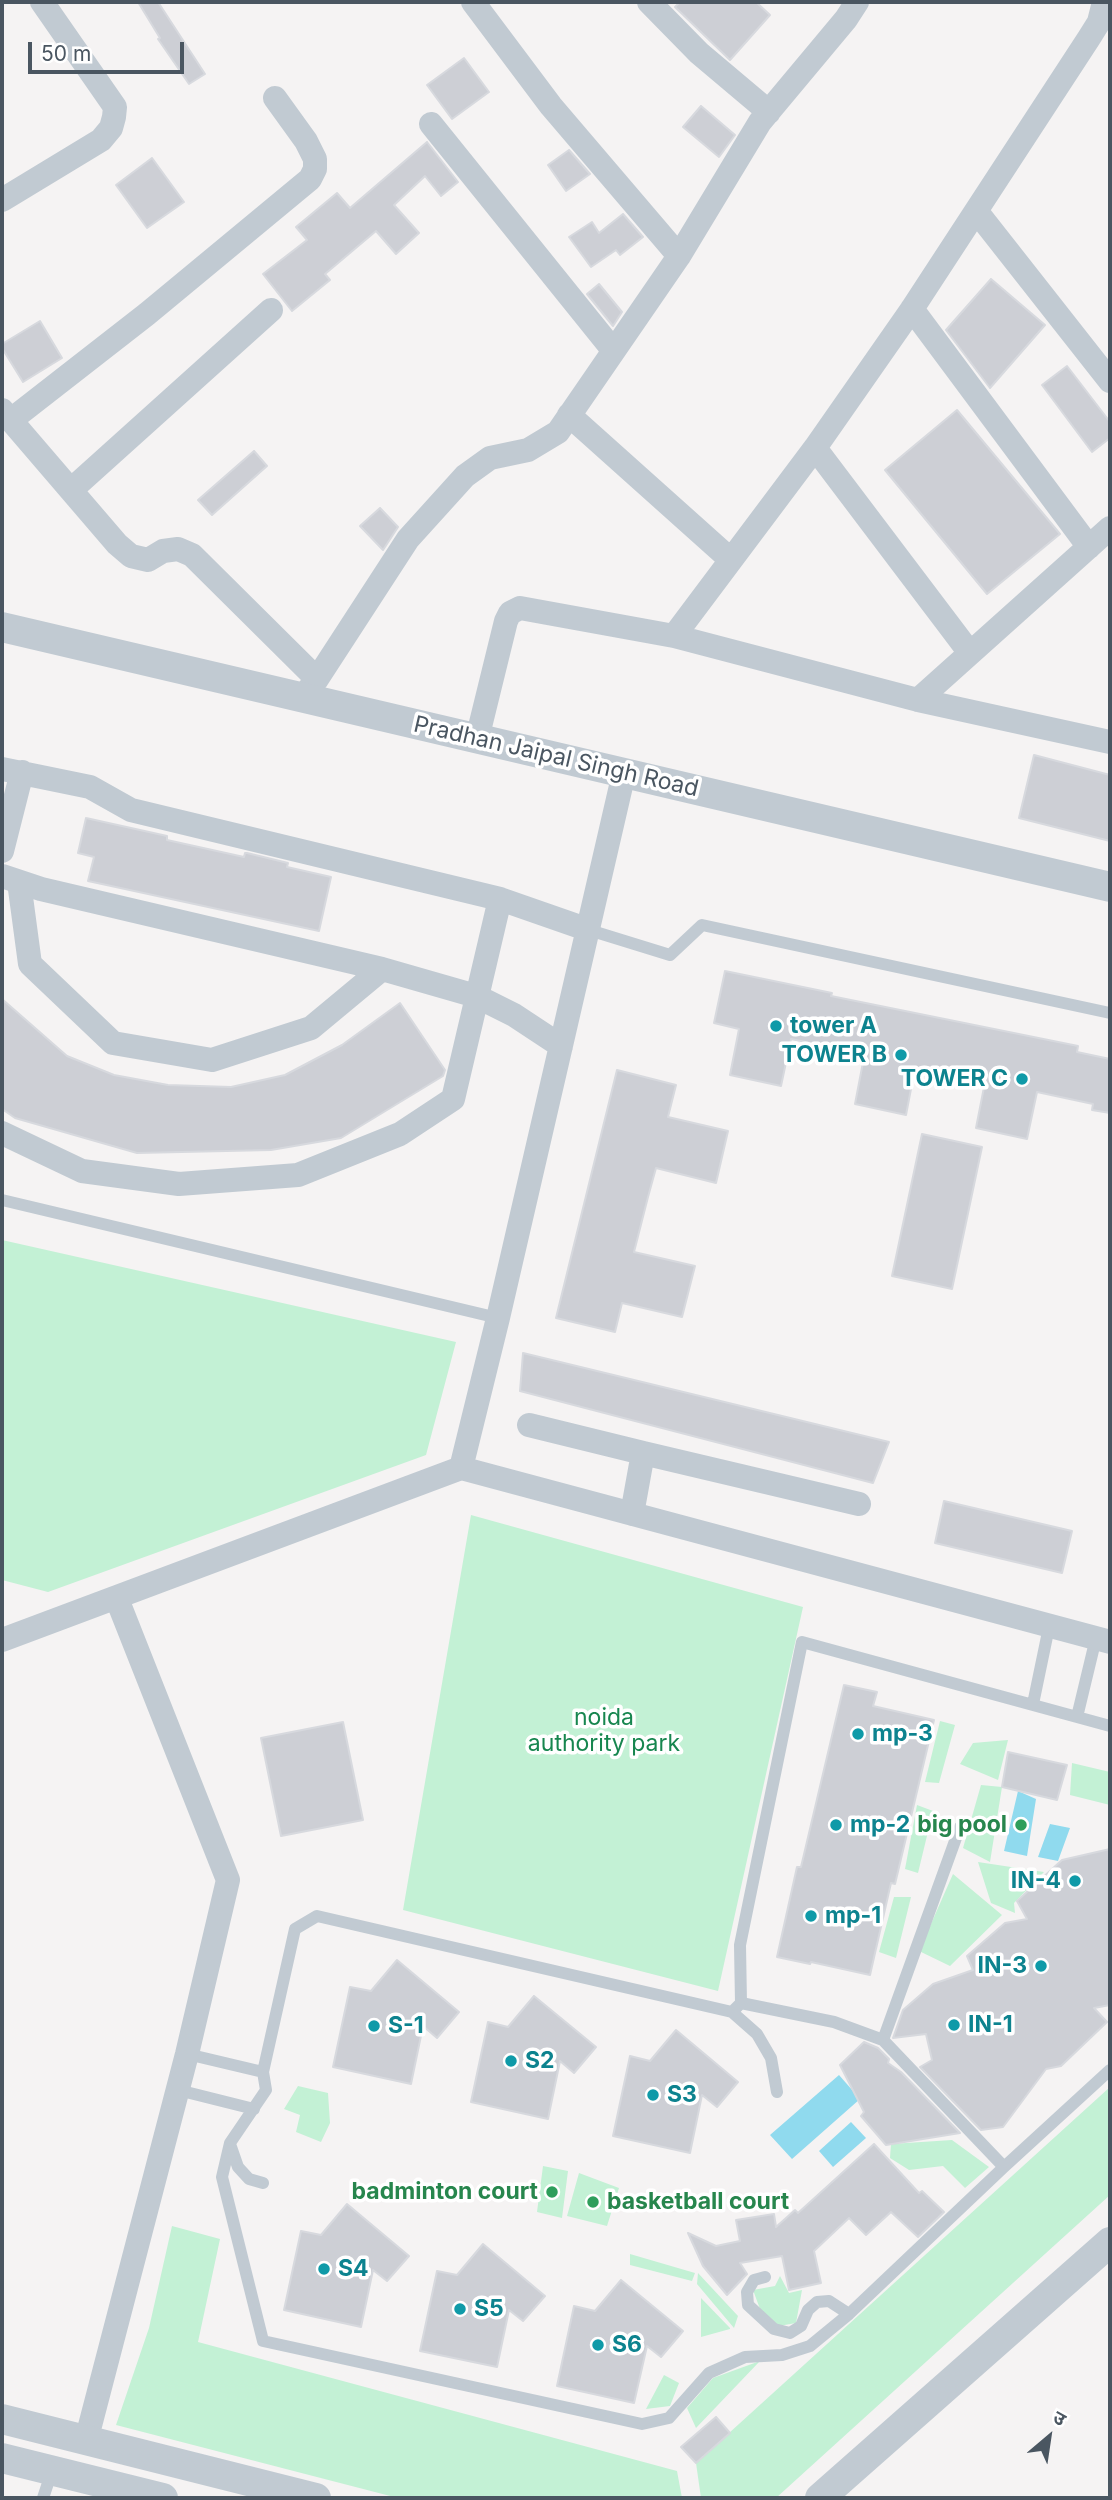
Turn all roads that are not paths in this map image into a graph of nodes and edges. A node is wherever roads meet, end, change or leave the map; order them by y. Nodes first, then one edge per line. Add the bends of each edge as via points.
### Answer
1 (42, 2) edge
2 (473, 2) edge
3 (649, 2) edge
4 (1104, 2) edge
5 (844, 7) edge
6 (275, 99) dead end
7 (769, 113) junction
8 (431, 124) dead end
9 (2, 200) edge
10 (977, 212) junction
11 (679, 256) junction
12 (912, 309) junction
13 (271, 310) dead end
14 (613, 350) junction
15 (1110, 382) edge
16 (6, 415) edge
17 (569, 415) junction
18 (815, 448) junction
19 (71, 490) junction
20 (1110, 528) edge
21 (1089, 547) junction
22 (731, 560) junction
23 (2, 627) edge
24 (674, 636) junction
25 (970, 653) junction
26 (310, 688) junction
27 (918, 700) junction
28 (477, 739) junction
29 (1110, 742) edge
30 (12, 770) edge
31 (624, 773) junction
32 (2, 851) edge
33 (10, 879) edge
34 (1110, 887) edge
35 (500, 899) junction
36 (589, 930) junction
37 (382, 969) junction
38 (477, 996) junction
39 (1110, 1013) edge
40 (561, 1046) junction
41 (2, 1133) edge
42 (2, 1200) edge
43 (498, 1318) junction
44 (529, 1424) dead end
45 (643, 1453) junction
46 (461, 1468) junction
47 (859, 1503) dead end
48 (632, 1514) junction
49 (117, 1598) junction
50 (1049, 1627) junction
51 (2, 1640) edge
52 (1103, 1640) edge
53 (1033, 1704) junction
54 (1076, 1717) junction
55 (1110, 1726) edge
56 (960, 1827) dead end
57 (737, 2007) junction
58 (883, 2040) junction
59 (187, 2054) junction
60 (1110, 2070) edge
61 (263, 2072) junction
62 (178, 2090) junction
63 (776, 2092) dead end
64 (254, 2109) junction
65 (230, 2143) junction
66 (1004, 2167) junction
67 (263, 2183) dead end
68 (1110, 2242) edge
69 (765, 2277) dead end
70 (849, 2314) junction
71 (2, 2420) edge
72 (86, 2441) junction
73 (2, 2458) edge
74 (47, 2484) edge
75 (163, 2498) edge
76 (316, 2498) edge
77 (820, 2498) edge

1 - 9 street via 115,107 114,117 101,140
2 - 11 street via 551,106
3 - 7 street
4 - 10 street via 1099,22
5 - 7 street
6 - 16 street via 314,159 310,179 147,314
7 - 11 street
8 - 14 street
10 - 12 street
10 - 15 street
11 - 14 street
12 - 18 street
12 - 21 street
13 - 19 street
14 - 17 street
16 - 19 street
17 - 22 street
17 - 26 street via 558,432 528,450 490,458 465,476 408,539
18 - 22 street
18 - 25 street
19 - 26 street via 131,556 148,560 178,549 192,555
20 - 21 street
21 - 25 street
22 - 24 street
23 - 26 street, Pradhan Jaipal Singh Road
24 - 27 street
24 - 28 street via 514,610 506,621
25 - 27 street
26 - 28 street, Pradhan Jaipal Singh Road
27 - 29 street
28 - 31 street, Pradhan Jaipal Singh Road
30 - 32 street
30 - 35 street via 90,787 131,810
31 - 34 street, Pradhan Jaipal Singh Road
31 - 36 street
33 - 37 street
33 - 37 street via 30,964 113,1043 212,1060 311,1028
35 - 36 street
35 - 38 street
36 - 39 lane via 670,955 702,925
36 - 40 street
37 - 38 street
38 - 40 street
38 - 41 street via 453,1099 400,1134 298,1175 178,1184 82,1171
40 - 43 street
42 - 43 lane
43 - 46 street
44 - 45 street
45 - 47 street
45 - 48 street
46 - 48 street
46 - 49 street
48 - 50 street
49 - 51 street
49 - 59 street via 228,1880
50 - 52 street
50 - 53 lane
52 - 54 lane
53 - 54 lane
53 - 57 lane via 802,1642 740,1945
54 - 55 lane
56 - 58 lane
57 - 58 lane via 834,2022
57 - 61 lane via 317,1916 295,1929
57 - 63 lane via 771,2058
58 - 66 lane
59 - 61 lane
59 - 62 street
60 - 66 lane
61 - 64 lane via 266,2090
62 - 64 lane
62 - 72 street
64 - 65 lane
65 - 67 lane via 238,2167 248,2179
65 - 70 lane via 222,2177 263,2341 642,2424 668,2418 709,2373 745,2357 782,2355 810,2346
66 - 70 lane
68 - 77 street
69 - 70 lane via 754,2280 747,2292 748,2305 774,2329 790,2333 801,2326 817,2301 829,2301
71 - 72 street
72 - 76 street
73 - 74 street
74 - 75 street

